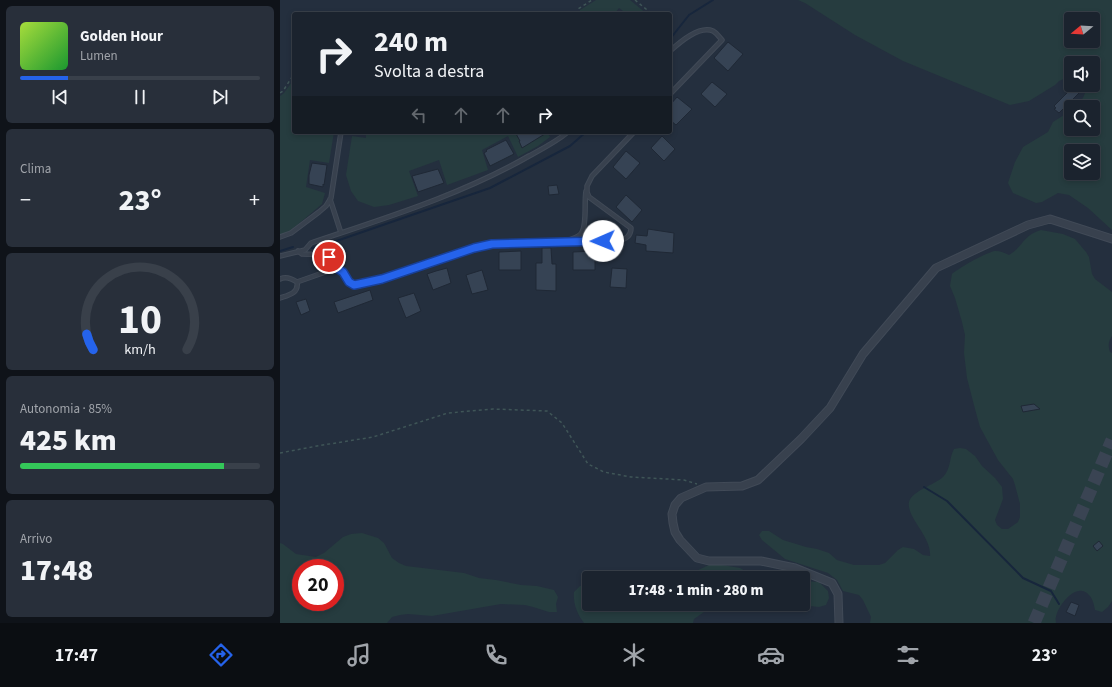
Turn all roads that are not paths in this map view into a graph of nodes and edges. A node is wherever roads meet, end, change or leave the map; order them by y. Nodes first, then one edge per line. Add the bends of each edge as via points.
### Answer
1 (672, 49) edge
2 (672, 92) edge
3 (341, 134) edge
4 (565, 134) edge
5 (632, 134) edge
6 (587, 186) junction
7 (330, 199) junction
8 (341, 233) junction
9 (280, 238) edge
10 (1112, 239) edge
11 (566, 242) junction
12 (298, 251) junction
13 (280, 256) edge
14 (338, 269) junction
15 (280, 279) edge
16 (297, 282) junction
17 (280, 298) edge
18 (839, 623) edge

1 - 2 lane via 689,35 707,29 722,40
3 - 7 lane
4 - 8 lane via 511,166 460,190
5 - 6 lane via 592,176
6 - 11 lane via 583,232
6 - 11 lane via 586,192 589,197 631,228 631,232 629,237 618,241
7 - 8 lane
7 - 9 lane via 326,206 291,233
8 - 12 lane via 311,243 305,250
10 - 18 street via 1050,219 1028,225 936,268 863,354 830,408 801,440 758,480 742,486 706,487 681,498 675,505 672,514 675,532 697,558 709,561 761,561 795,568 832,583 838,594
11 - 14 lane via 492,244 382,279 354,285
12 - 13 lane
12 - 14 lane via 302,254 329,257 335,260
14 - 16 lane
15 - 16 lane via 288,277
16 - 17 lane via 298,287 295,291

